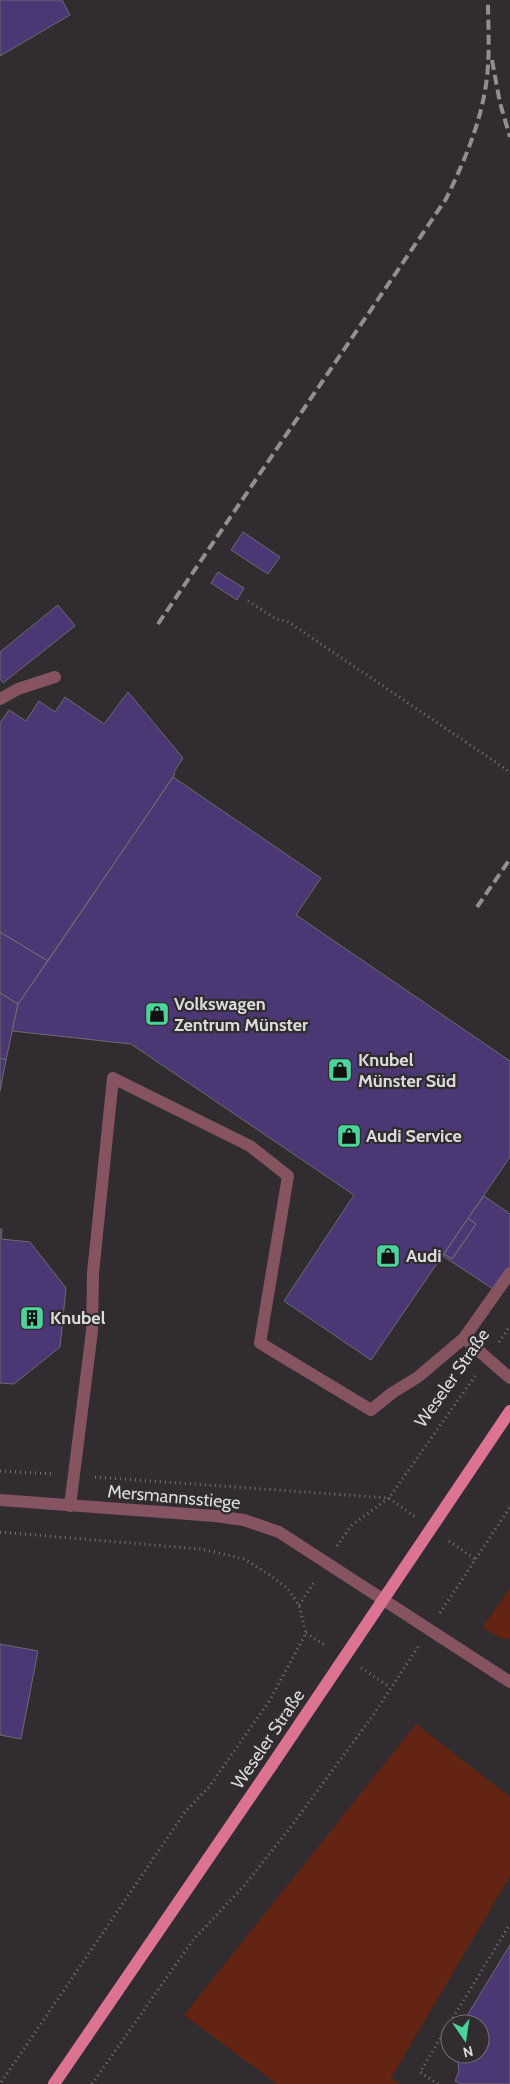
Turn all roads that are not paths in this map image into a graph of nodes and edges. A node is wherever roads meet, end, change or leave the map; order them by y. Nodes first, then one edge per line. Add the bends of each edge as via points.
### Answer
1 (55, 676) dead end
2 (0, 699) edge
3 (510, 1273) edge
4 (464, 1338) junction
5 (510, 1378) edge
6 (510, 1411) edge
7 (0, 1500) edge
8 (70, 1506) junction
9 (383, 1601) junction
10 (504, 1674) edge
11 (510, 1682) edge
12 (54, 2084) edge

1 - 2 street
3 - 4 street
4 - 5 street
4 - 8 street via 418,1377 371,1410 260,1343 288,1176 250,1146 113,1078 93,1273 92,1331
6 - 9 main road, Weseler Straße
7 - 8 street, Mersmannsstiege
8 - 9 street, Mersmannsstiege via 215,1516 261,1525 279,1532
9 - 10 street, Mersmannsstiege
9 - 12 main road, Weseler Straße
10 - 11 street, Mersmannsstiege

